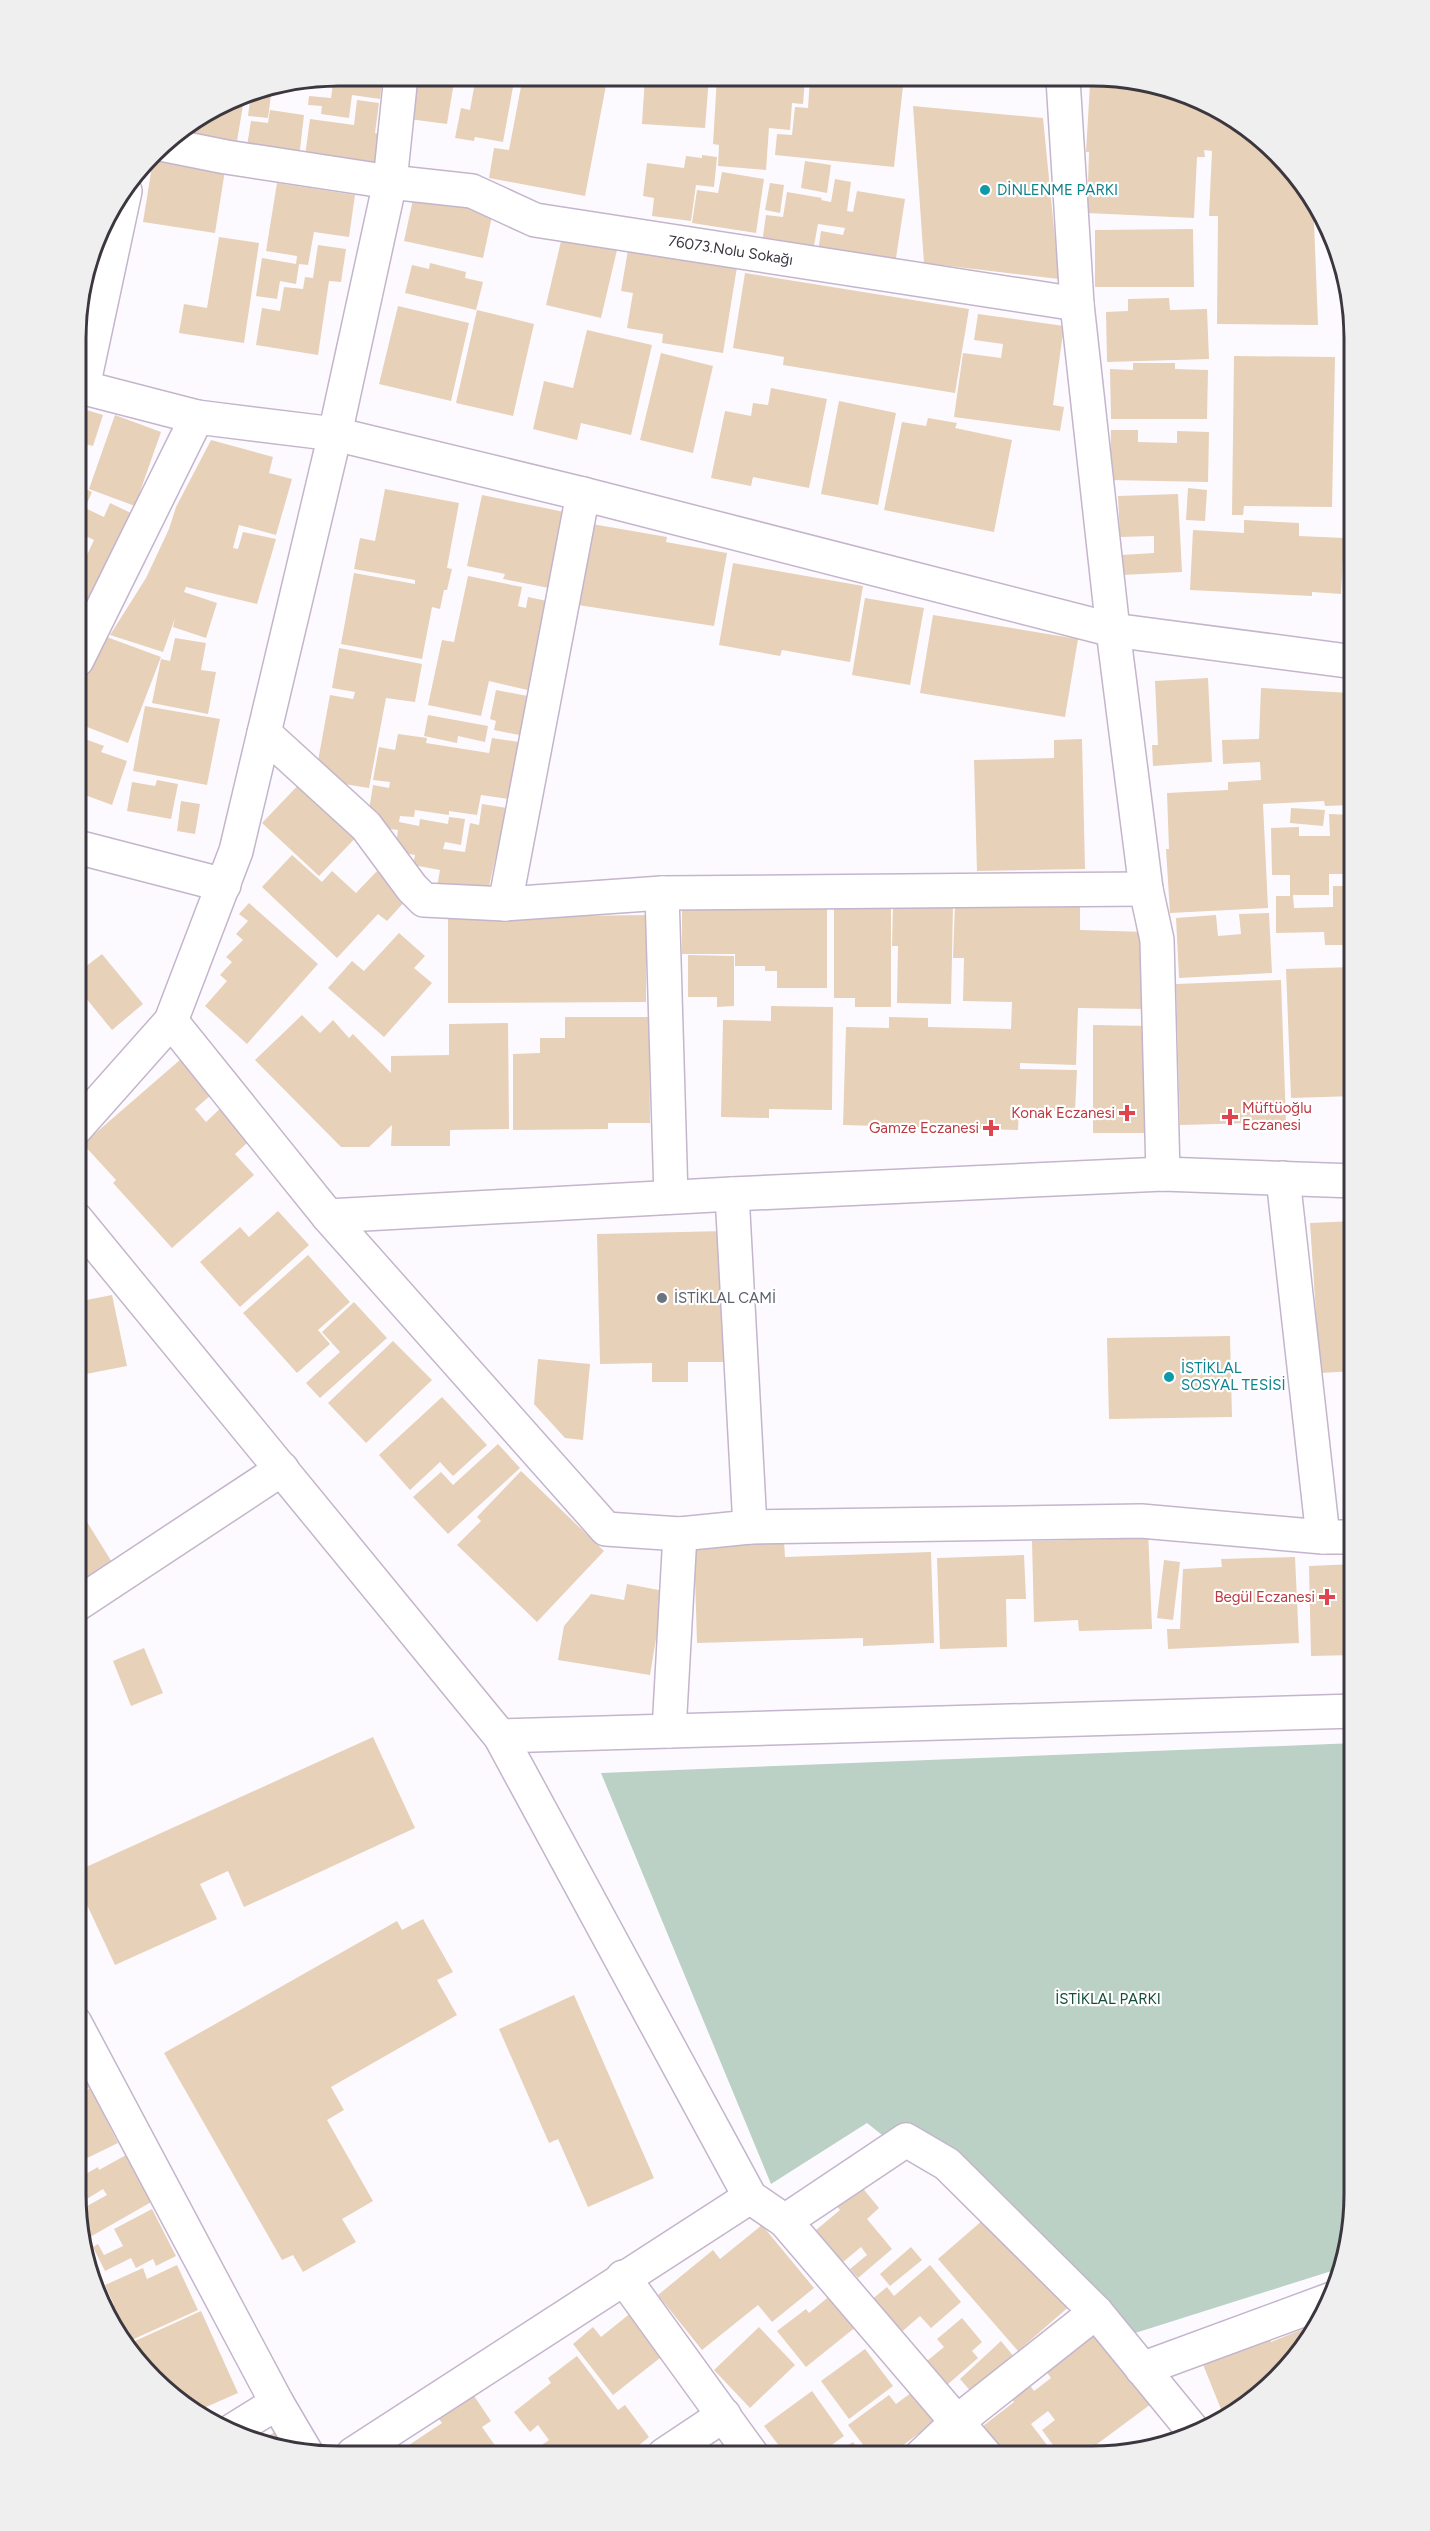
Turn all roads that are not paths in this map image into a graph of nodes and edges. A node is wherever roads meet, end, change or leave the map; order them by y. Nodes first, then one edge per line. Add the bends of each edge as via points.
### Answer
1 (400, 86) edge
2 (1063, 86) edge
3 (173, 146) edge
4 (390, 182) junction
5 (121, 208) edge
6 (1077, 304) junction
7 (86, 361) edge
8 (86, 389) edge
9 (197, 417) junction
10 (335, 434) junction
11 (583, 494) junction
12 (1113, 630) junction
13 (86, 642) edge
14 (1344, 661) edge
15 (264, 733) junction
16 (86, 854) edge
17 (224, 885) junction
18 (1146, 890) junction
19 (662, 893) junction
20 (505, 904) junction
21 (171, 1021) junction
22 (86, 1117) edge
23 (1163, 1174) junction
24 (1283, 1178) junction
25 (1344, 1181) edge
26 (732, 1194) junction
27 (671, 1197) junction
28 (328, 1216) junction
29 (86, 1231) edge
30 (282, 1469) junction
31 (750, 1527) junction
32 (681, 1534) junction
33 (1339, 1537) edge
34 (86, 1598) edge
35 (1344, 1711) edge
36 (669, 1731) junction
37 (500, 1736) junction
38 (86, 2044) edge
39 (750, 2197) junction
40 (785, 2221) junction
41 (623, 2277) junction
42 (1320, 2304) edge
43 (1096, 2312) junction
44 (1142, 2369) junction
45 (277, 2403) junction
46 (724, 2415) junction
47 (958, 2421) junction
48 (240, 2426) edge
49 (1189, 2426) edge
50 (300, 2443) edge
51 (365, 2446) edge
52 (678, 2446) edge
53 (746, 2446) edge
54 (932, 2446) edge
55 (978, 2446) edge

1 - 4 street
2 - 6 street
3 - 4 street, 76073.Nolu Sokağı
4 - 6 street, 76073.Nolu Sokağı via 472,191 535,220
4 - 10 street
5 - 7 street
6 - 12 street
8 - 9 street
9 - 10 street
9 - 13 street
10 - 11 street
10 - 15 street
11 - 12 street
11 - 20 street
12 - 14 street
12 - 18 street
15 - 17 street
15 - 20 street via 366,826 424,900
16 - 17 street
17 - 21 street
18 - 19 street
18 - 23 street via 1157,940
19 - 20 street
19 - 27 street
21 - 22 street
21 - 28 street
23 - 24 street
23 - 26 street
24 - 25 street
24 - 33 street
26 - 27 street
26 - 31 street
27 - 28 street
28 - 32 street via 606,1529
29 - 30 street
30 - 34 street
30 - 37 street
31 - 32 street
31 - 33 street via 1141,1521
32 - 36 street
35 - 36 street
36 - 37 street
37 - 39 street
38 - 45 street
39 - 40 street
39 - 41 street
40 - 43 street via 906,2139 947,2164
40 - 47 street
41 - 46 street
41 - 51 street
42 - 44 street
43 - 44 street
43 - 47 street
44 - 49 street
45 - 48 street
45 - 50 street
46 - 52 street
46 - 53 street
47 - 54 street
47 - 55 street

